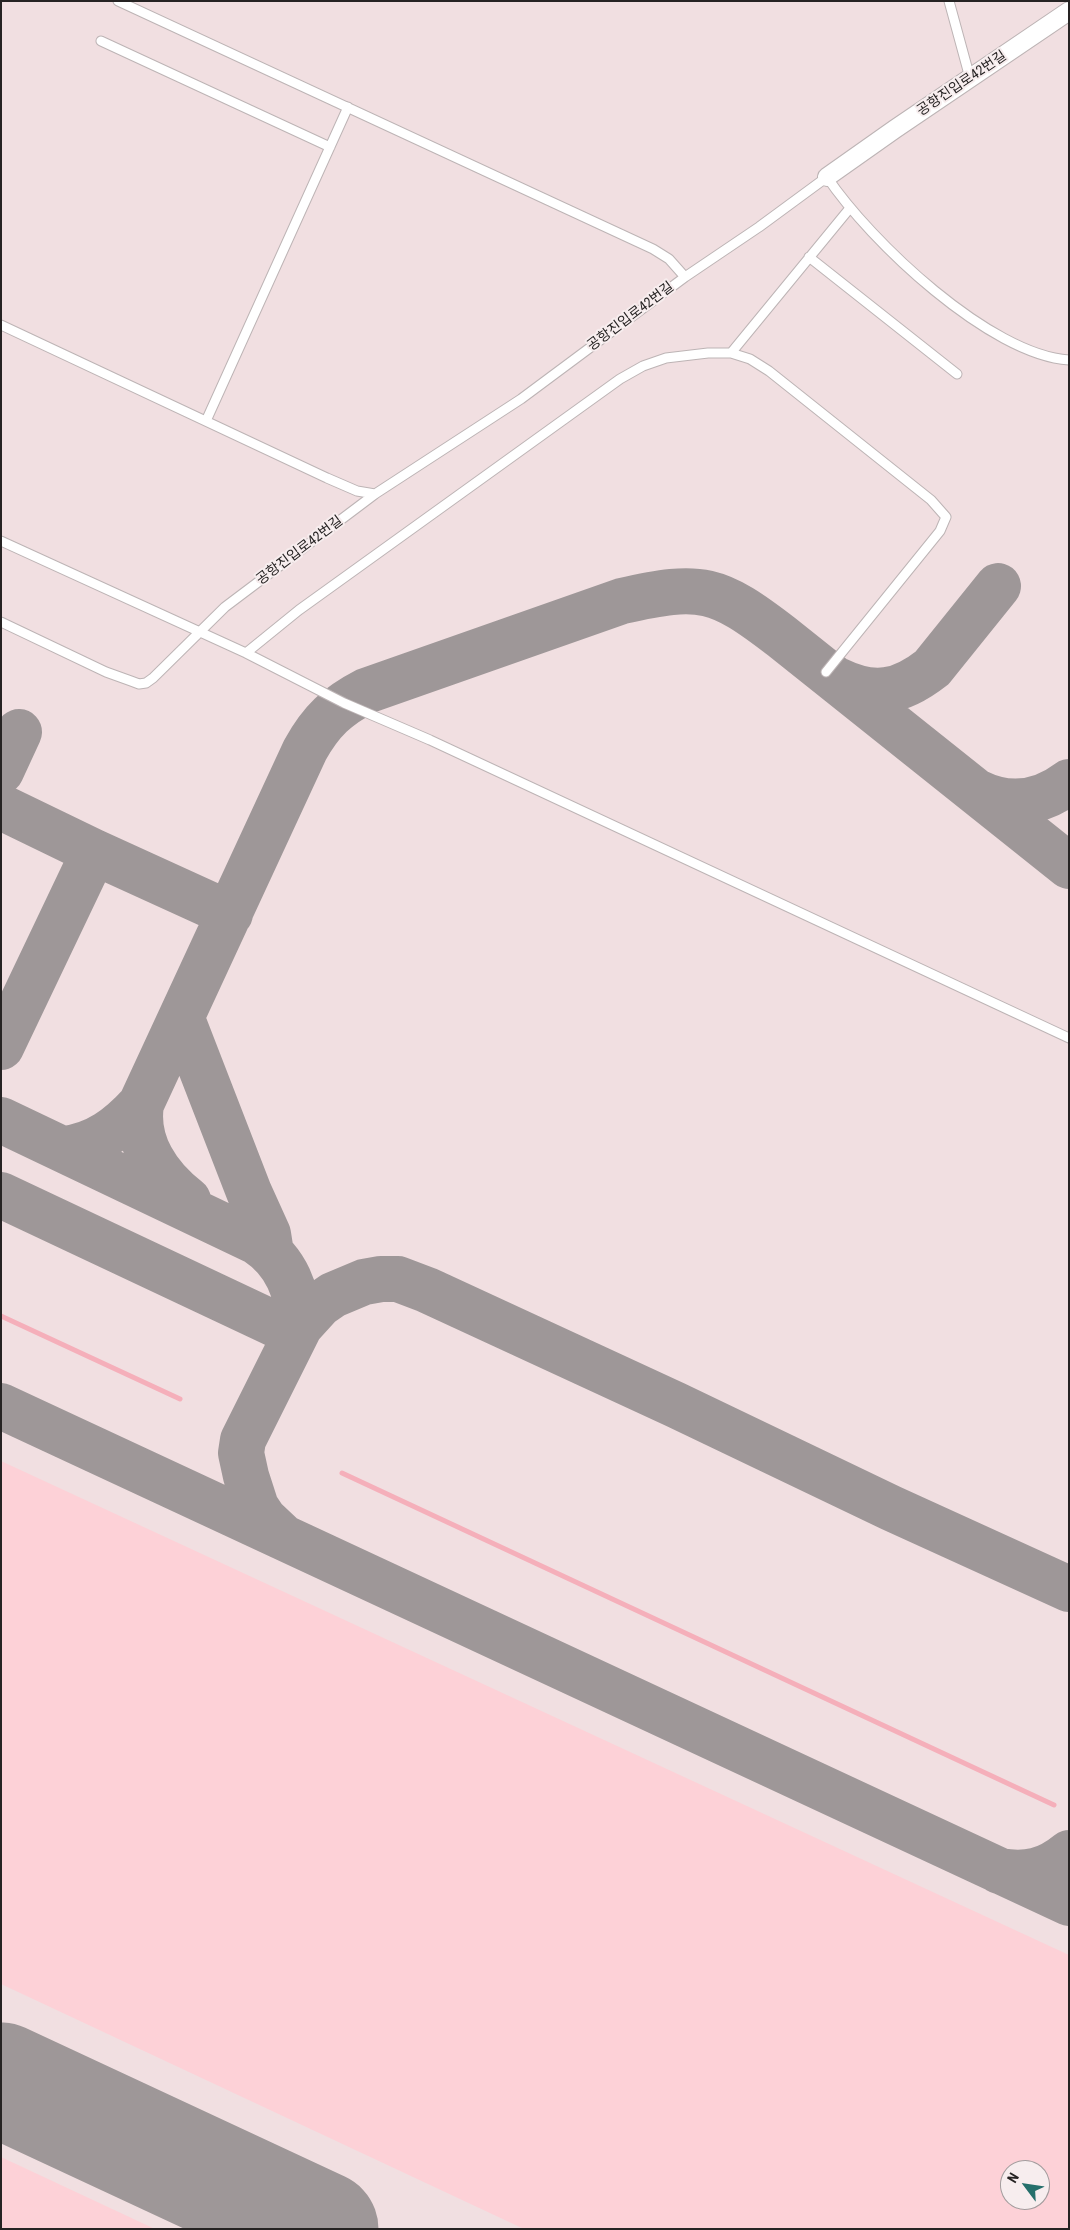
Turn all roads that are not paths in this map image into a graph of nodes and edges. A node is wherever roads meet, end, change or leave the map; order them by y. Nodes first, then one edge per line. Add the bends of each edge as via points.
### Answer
1 (118, 1) edge
2 (949, 1) edge
3 (1069, 10) edge
4 (101, 41) dead end
5 (970, 78) junction
6 (348, 108) junction
7 (330, 147) junction
8 (827, 178) junction
9 (850, 208) junction
10 (809, 258) junction
11 (685, 277) junction
12 (1, 325) edge
13 (731, 352) junction
14 (1069, 360) edge
15 (957, 374) dead end
16 (206, 421) junction
17 (375, 494) junction
18 (1, 541) edge
19 (1, 622) edge
20 (198, 631) junction
21 (246, 653) junction
22 (826, 672) dead end
23 (1069, 1038) edge

1 - 6 lane
2 - 5 lane
3 - 5 street, 공항진입로42번길
4 - 7 lane
5 - 8 street, 공항진입로42번길
6 - 7 lane
6 - 11 lane via 653,249 669,258
7 - 16 lane
8 - 9 lane
8 - 11 lane, 공항진입로42번길
9 - 10 lane
9 - 14 lane via 909,268 985,329 1019,347
10 - 13 lane
10 - 15 lane
11 - 17 lane, 공항진입로42번길 via 521,398
12 - 16 lane
13 - 21 lane via 666,358 620,379 300,610
13 - 22 lane via 769,371 931,500 946,517 940,531
16 - 17 lane via 334,481
17 - 20 lane, 공항진입로42번길
18 - 20 lane
19 - 20 lane, 공항진입로42번길 via 106,672 139,684 153,678
20 - 21 lane
21 - 23 lane via 344,703

